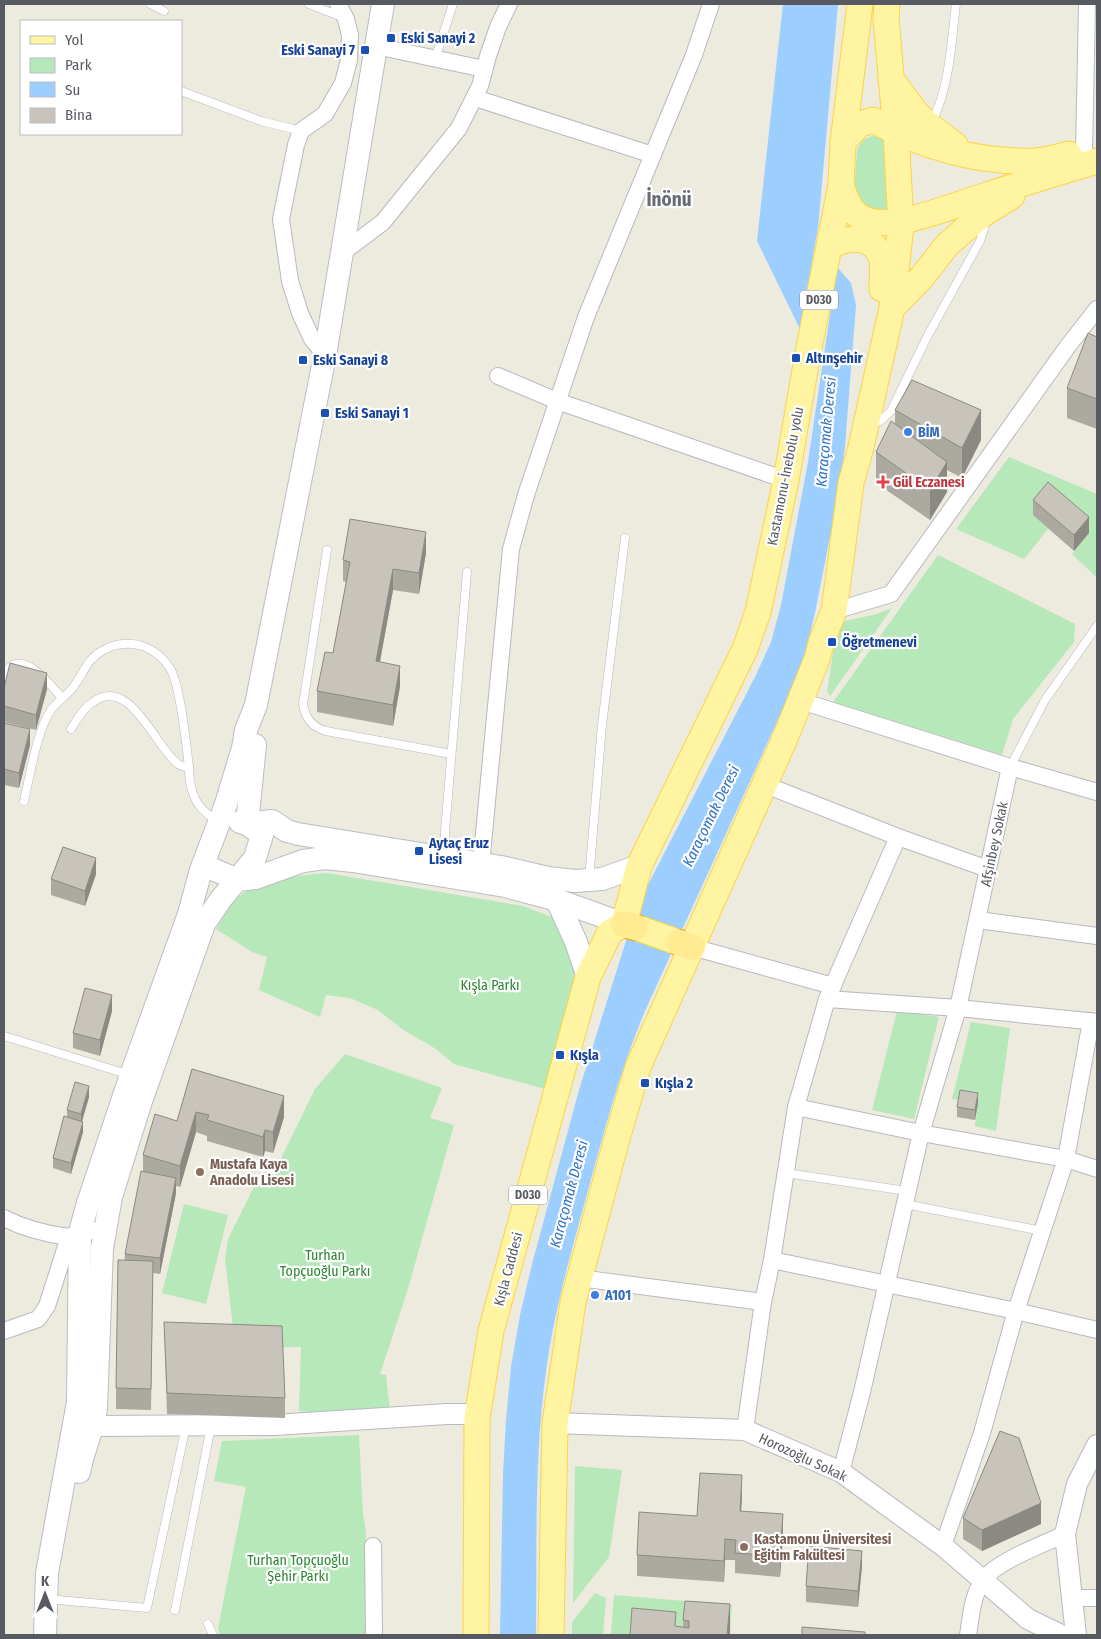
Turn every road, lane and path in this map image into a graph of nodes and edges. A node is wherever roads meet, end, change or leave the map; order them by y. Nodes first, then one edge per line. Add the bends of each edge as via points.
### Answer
1 (150, 4) edge
2 (309, 4) edge
3 (338, 4) edge
4 (383, 4) edge
5 (453, 4) edge
6 (509, 4) edge
7 (711, 4) edge
8 (860, 4) edge
9 (887, 4) edge
10 (956, 4) edge
11 (1087, 4) edge
12 (164, 11) dead end
13 (346, 19) junction
14 (376, 46) junction
15 (435, 59) junction
16 (484, 69) junction
17 (890, 78) junction
18 (182, 90) edge
19 (475, 98) junction
20 (930, 126) junction
21 (301, 131) junction
22 (896, 132) junction
23 (843, 142) junction
24 (967, 154) junction
25 (1093, 154) edge
26 (653, 155) junction
27 (1042, 177) junction
28 (841, 185) junction
29 (980, 216) junction
30 (901, 221) junction
31 (830, 247) junction
32 (342, 253) junction
33 (892, 308) junction
34 (1097, 309) edge
35 (324, 355) junction
36 (498, 376) dead end
37 (875, 379) junction
38 (558, 401) junction
39 (866, 426) junction
40 (786, 480) junction
41 (625, 538) dead end
42 (327, 550) dead end
43 (467, 572) dead end
44 (834, 611) junction
45 (1097, 626) edge
46 (4, 677) edge
47 (62, 698) junction
48 (801, 701) junction
49 (256, 705) junction
50 (71, 729) dead end
51 (451, 754) junction
52 (188, 767) junction
53 (1010, 767) junction
54 (763, 784) junction
55 (1097, 792) edge
56 (24, 801) dead end
57 (218, 823) junction
58 (247, 824) junction
59 (898, 837) junction
60 (445, 859) junction
61 (203, 865) junction
62 (638, 866) junction
63 (988, 870) junction
64 (480, 873) junction
65 (238, 880) junction
66 (589, 881) junction
67 (557, 900) junction
68 (978, 920) junction
69 (629, 926) junction
70 (1097, 936) edge
71 (686, 945) junction
72 (588, 977) junction
73 (830, 992) junction
74 (958, 1008) junction
75 (1094, 1021) edge
76 (4, 1036) edge
77 (139, 1079) junction
78 (796, 1107) junction
79 (921, 1133) junction
80 (1066, 1159) junction
81 (1097, 1169) edge
82 (786, 1173) junction
83 (906, 1198) junction
84 (4, 1218) edge
85 (104, 1230) junction
86 (1042, 1231) junction
87 (75, 1235) junction
88 (772, 1260) junction
89 (579, 1278) junction
90 (886, 1284) junction
91 (763, 1302) junction
92 (1016, 1311) junction
93 (1097, 1330) edge
94 (4, 1331) edge
95 (478, 1414) junction
96 (555, 1423) junction
97 (84, 1425) junction
98 (186, 1426) junction
99 (211, 1426) junction
100 (745, 1430) junction
101 (1097, 1445) edge
102 (841, 1472) junction
103 (1065, 1534) junction
104 (373, 1546) dead end
105 (943, 1546) junction
106 (982, 1580) junction
107 (1072, 1598) junction
108 (1097, 1598) edge
109 (58, 1600) junction
110 (175, 1610) dead end
111 (208, 1624) dead end
112 (45, 1635) edge
113 (55, 1635) edge
114 (212, 1635) edge
115 (374, 1635) edge
116 (476, 1635) edge
117 (551, 1635) edge
118 (968, 1635) edge
119 (1060, 1635) edge
120 (1076, 1635) edge

1 - 12 lane
2 - 13 lane
3 - 13 street
4 - 14 main road
5 - 15 lane
6 - 16 street
7 - 26 street
8 - 23 main road, Kastamonu-İnebolu yolu
9 - 17 main road
10 - 20 lane via 947,81
11 - 25 street
13 - 21 street via 350,35 343,83 325,114
14 - 15 street
14 - 32 main road
15 - 16 street
16 - 19 street
17 - 20 main road
17 - 22 main road
18 - 21 lane via 261,121
19 - 26 street
19 - 32 street via 459,128 383,222
20 - 24 main road
21 - 35 street via 281,219 290,280 300,313
22 - 23 main road via 874,120 860,124
22 - 24 main road
22 - 30 main road
23 - 28 main road, Kastamonu-İnebolu yolu
24 - 25 main road via 990,159 1037,160
25 - 27 main road
26 - 38 street via 586,316
27 - 29 main road
27 - 30 main road
28 - 30 main road via 846,202 863,219
28 - 31 main road, Kastamonu-İnebolu yolu / D030
29 - 33 main road via 947,245
29 - 39 lane via 984,229 980,241 894,404 886,417
30 - 33 main road
31 - 37 main road via 842,240 860,239 873,244 882,261 882,305
31 - 40 main road, Kastamonu-İnebolu yolu / D030
32 - 35 main road
33 - 37 main road
34 - 44 street via 891,594
35 - 49 main road
36 - 38 street
37 - 39 main road
38 - 40 street
38 - 64 street via 511,549
39 - 44 main road via 851,483
40 - 62 main road, Kastamonu-İnebolu yolu via 758,612 745,649
41 - 66 lane via 602,725
42 - 51 lane via 303,704 309,722 326,731
43 - 51 lane
44 - 48 main road
45 - 53 lane via 1045,700
46 - 47 lane via 12,666 31,667
47 - 52 lane via 74,686 88,661 104,649 134,644 149,649 168,665 175,680
47 - 56 lane via 51,709 42,728
48 - 53 street
48 - 54 main road
49 - 57 main road
49 - 58 main road
50 - 52 lane via 93,702 105,696 119,698 135,709 172,759
51 - 60 lane
52 - 57 lane via 192,792 200,808
53 - 55 street
53 - 63 street, Afşinbey Sokak
54 - 59 street
54 - 71 main road
57 - 58 main road
57 - 61 main road
58 - 60 main road via 272,821 298,834
58 - 65 main road via 262,835 255,858
59 - 63 street
59 - 73 street
60 - 64 main road
61 - 65 main road
61 - 77 main road
62 - 66 main road
62 - 69 main road, Kastamonu-İnebolu yolu
63 - 68 street, Afşinbey Sokak
64 - 65 main road via 325,858
64 - 66 main road
64 - 67 main road via 505,886
65 - 77 main road via 204,924
67 - 69 main road
67 - 72 main road
68 - 70 street
68 - 74 street, Afşinbey Sokak
69 - 71 main road
69 - 72 main road, Kışla Caddesi / D030 via 610,932
71 - 73 street
71 - 89 main road via 638,1067
72 - 95 main road, Kışla Caddesi / D030 via 491,1331
73 - 74 street
73 - 78 street
74 - 75 street
74 - 79 street, Afşinbey Sokak
75 - 80 street
76 - 77 lane
77 - 85 main road
77 - 87 main road
78 - 79 street
78 - 82 street
79 - 80 street
79 - 83 street, Afşinbey Sokak
80 - 81 street
80 - 86 street
82 - 83 lane
82 - 88 street
83 - 86 lane
83 - 90 street, Afşinbey Sokak
84 - 87 street via 46,1234
85 - 87 street
85 - 97 main road via 96,1408
86 - 92 street
87 - 94 street via 47,1306 38,1319
87 - 97 main road via 78,1402
88 - 90 street
88 - 91 street
89 - 91 street
89 - 96 main road
90 - 92 street
90 - 102 street, Afşinbey Sokak
91 - 100 street
92 - 93 street
92 - 105 street via 982,1433
95 - 99 street via 312,1424
95 - 116 main road, Kışla Caddesi
96 - 100 street, Horozoğlu Sokak
96 - 117 main road
97 - 98 street
97 - 109 main road via 82,1456
97 - 112 main road via 47,1573
98 - 99 street
98 - 109 lane via 147,1608
99 - 110 lane
100 - 102 street, Horozoğlu Sokak
101 - 103 street via 1076,1484
102 - 105 street, Horozoğlu Sokak
103 - 106 street via 993,1570
103 - 107 street
104 - 115 street
105 - 106 street, Horozoğlu Sokak
106 - 118 street
106 - 119 street, Horozoğlu Sokak via 1028,1619
107 - 108 street
107 - 120 street
109 - 113 main road
111 - 114 lane

